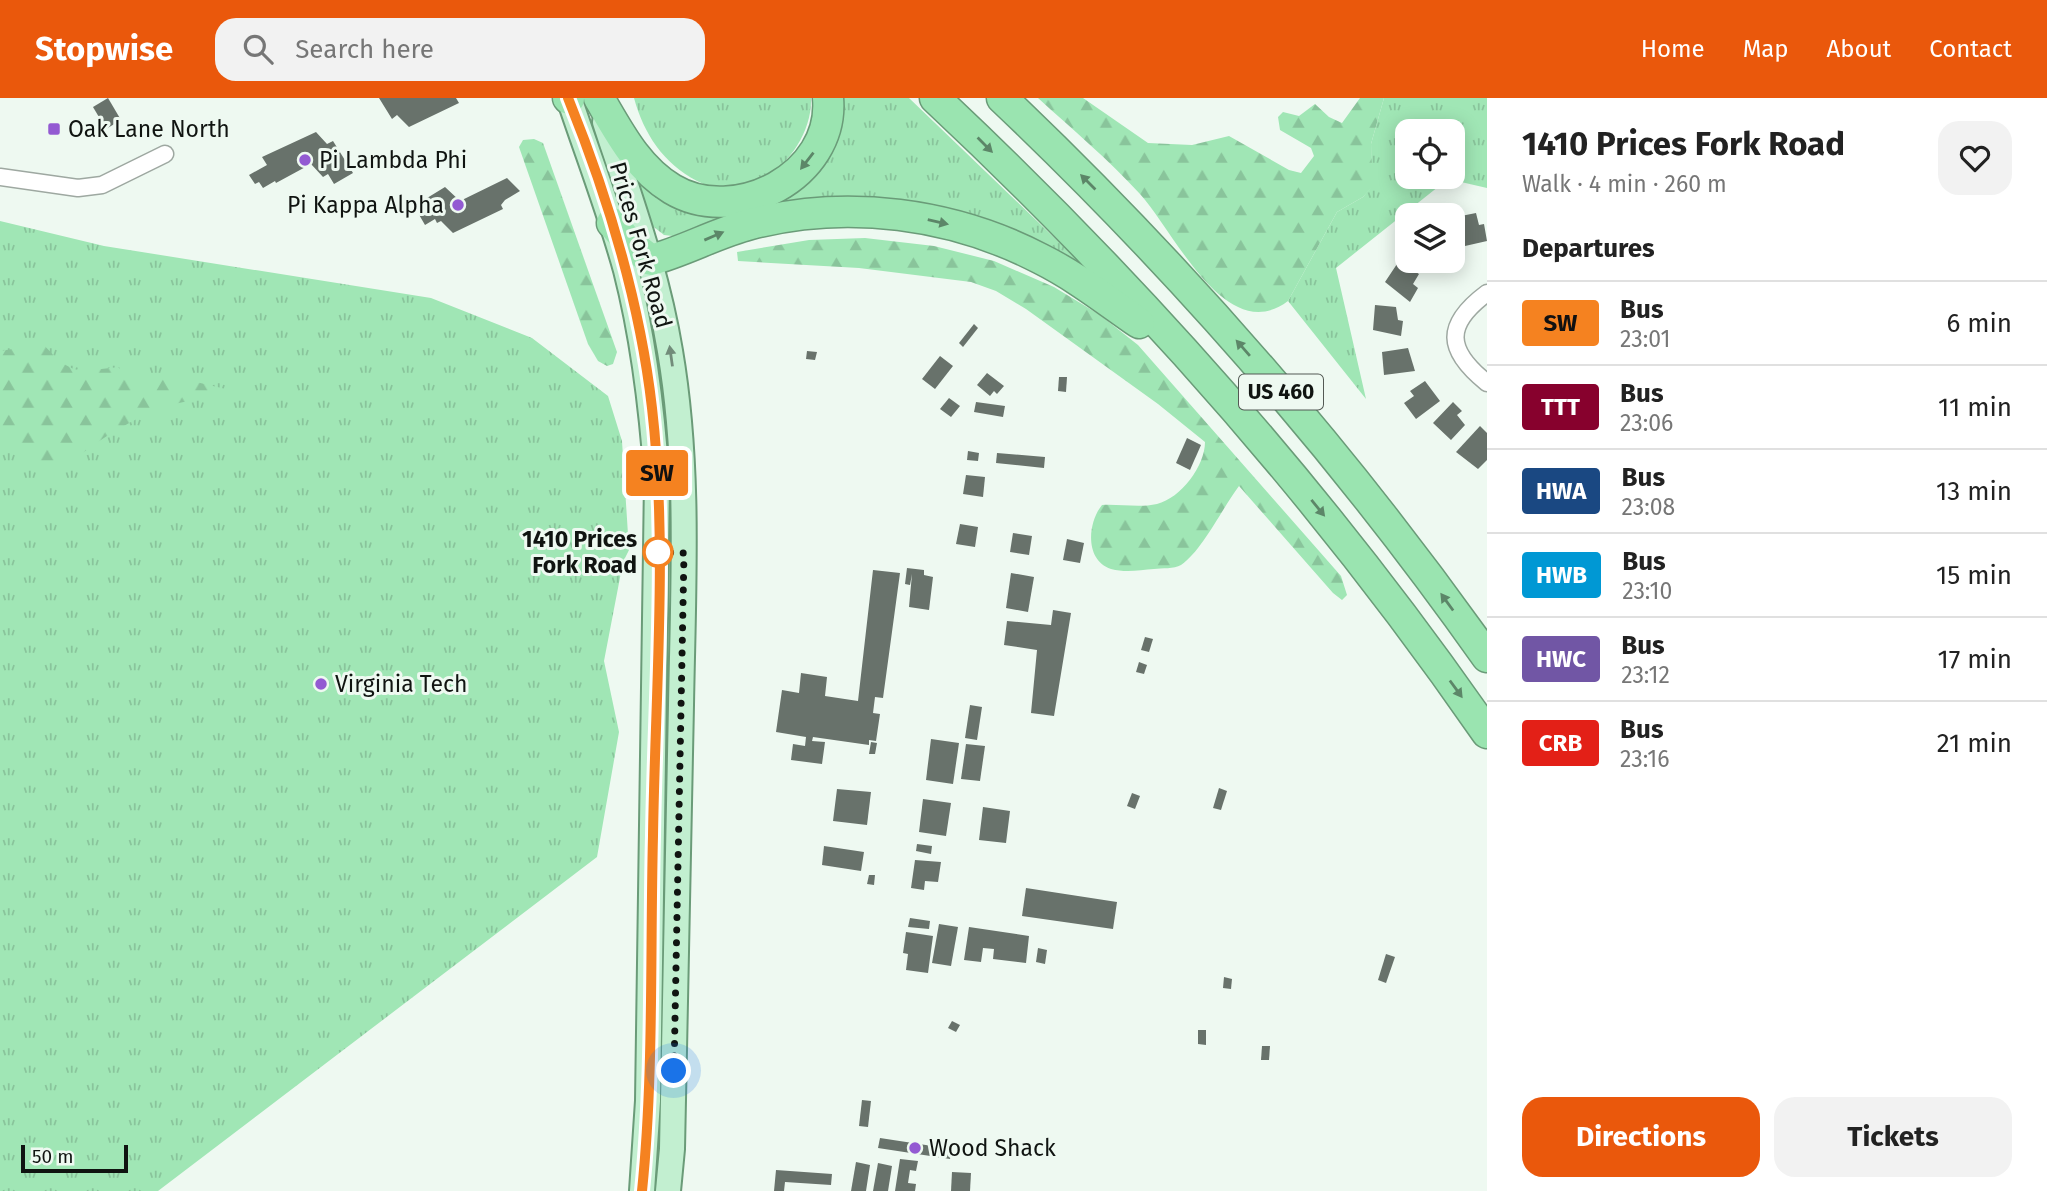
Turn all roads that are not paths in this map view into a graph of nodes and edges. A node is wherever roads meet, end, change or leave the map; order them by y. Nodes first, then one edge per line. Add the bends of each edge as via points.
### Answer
1 (569, 98) edge
2 (598, 98) edge
3 (828, 98) edge
4 (936, 98) edge
5 (1002, 98) edge
6 (165, 154) dead end
7 (0, 177) edge
8 (612, 223) junction
9 (651, 260) junction
10 (1487, 293) edge
11 (1192, 359) junction
12 (1487, 383) edge
13 (1487, 657) edge
14 (1487, 733) edge
15 (642, 1191) edge
16 (668, 1191) edge

1 - 8 main road, Prices Fork Road
3 -> 2 highway via 824,131 800,170 758,196 714,203 692,198 654,176
2 - 9 main road, Prices Fork Road
4 -> 11 highway, US 460 via 1056,215
13 -> 5 highway, US 460 via 1400,538 1272,381 1122,215
6 - 7 street via 102,185 78,188
8 - 9 highway
8 - 15 main road, Prices Fork Road via 645,358 658,492 648,1087
9 -> 11 highway via 720,233 791,216 863,212 934,221 985,235 1039,258
16 -> 9 main road, Prices Fork Road via 684,521 675,388
10 - 12 street via 1459,319 1454,340 1460,355
11 -> 14 highway, US 460 via 1346,542

